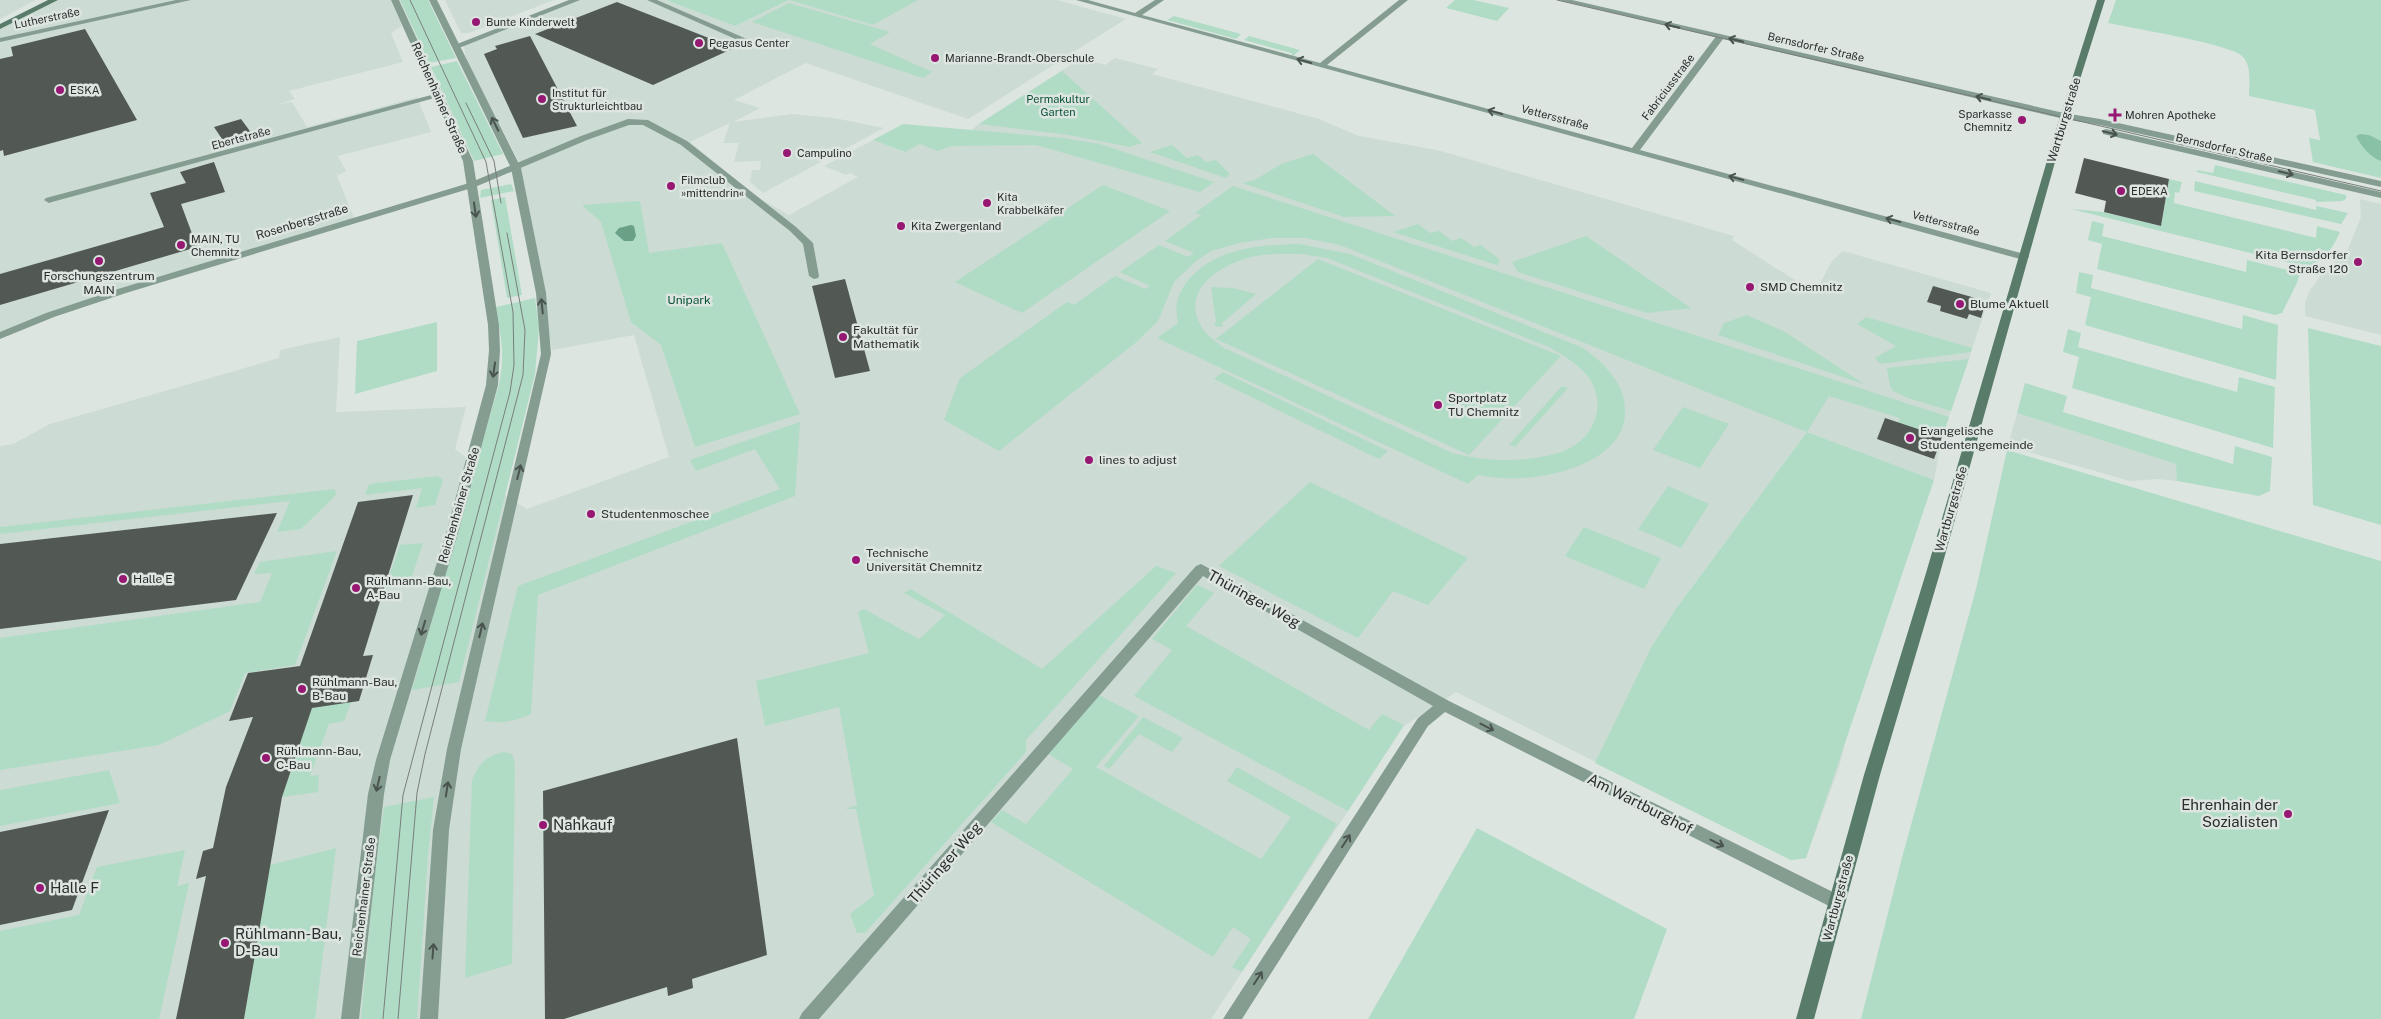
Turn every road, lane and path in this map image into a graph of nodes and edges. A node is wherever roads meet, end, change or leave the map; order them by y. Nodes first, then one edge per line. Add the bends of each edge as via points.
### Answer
1 (54, 0) edge
2 (187, 0) edge
3 (395, 0) edge
4 (433, 0) edge
5 (576, 0) edge
6 (651, 0) edge
7 (1080, 0) edge
8 (1160, 0) edge
9 (1404, 0) edge
10 (1562, 0) edge
11 (2100, 0) edge
12 (1096, 2) edge
13 (1136, 15) junction
14 (0, 27) edge
15 (1720, 37) junction
16 (0, 40) edge
17 (752, 43) dead end
18 (456, 46) junction
19 (1322, 66) junction
20 (438, 96) junction
21 (2064, 116) junction
22 (1634, 151) junction
23 (516, 168) junction
24 (2381, 184) edge
25 (472, 185) junction
26 (2381, 195) edge
27 (49, 200) dead end
28 (2024, 257) junction
29 (814, 276) dead end
30 (0, 336) edge
31 (1444, 705) junction
32 (1836, 902) junction
33 (350, 1019) edge
34 (429, 1019) edge
35 (808, 1019) edge
36 (1232, 1019) edge
37 (1805, 1019) edge

1 - 14 main road
2 - 16 street, Lutherstraße
3 - 20 street, Reichenhainer Straße
4 - 18 street
5 - 18 street
6 - 17 street
7 - 12 street, Vettersstraße
8 - 13 street
9 - 19 street
15 -> 10 street, Bernsdorfer Straße
11 - 21 main road, Wartburgstraße
12 - 13 street, Vettersstraße
19 -> 13 street, Vettersstraße
21 -> 15 street, Bernsdorfer Straße
15 - 22 street, Fabriciusstraße
23 -> 18 street
22 -> 19 street, Vettersstraße
20 - 25 street, Reichenhainer Straße via 468,161
20 - 27 street, Ebertstraße
21 - 24 street, Bernsdorfer Straße
21 -> 26 street, Bernsdorfer Straße via 2097,130
21 - 28 main road, Wartburgstraße
28 -> 22 street, Vettersstraße
23 - 25 street, Rosenbergstraße
23 - 29 street via 618,125 645,122 684,143 793,228 808,243
34 -> 23 street via 441,830 454,749 546,354 541,293
25 - 30 street, Rosenbergstraße via 122,291
25 -> 33 street, Reichenhainer Straße via 491,305 495,351 493,378 376,794
28 - 32 main road, Wartburgstraße
31 -> 32 street, Am Wartburghof
31 - 35 street, Thüringer Weg via 1201,569
36 -> 31 street via 1423,722
32 - 37 main road, Wartburgstraße

